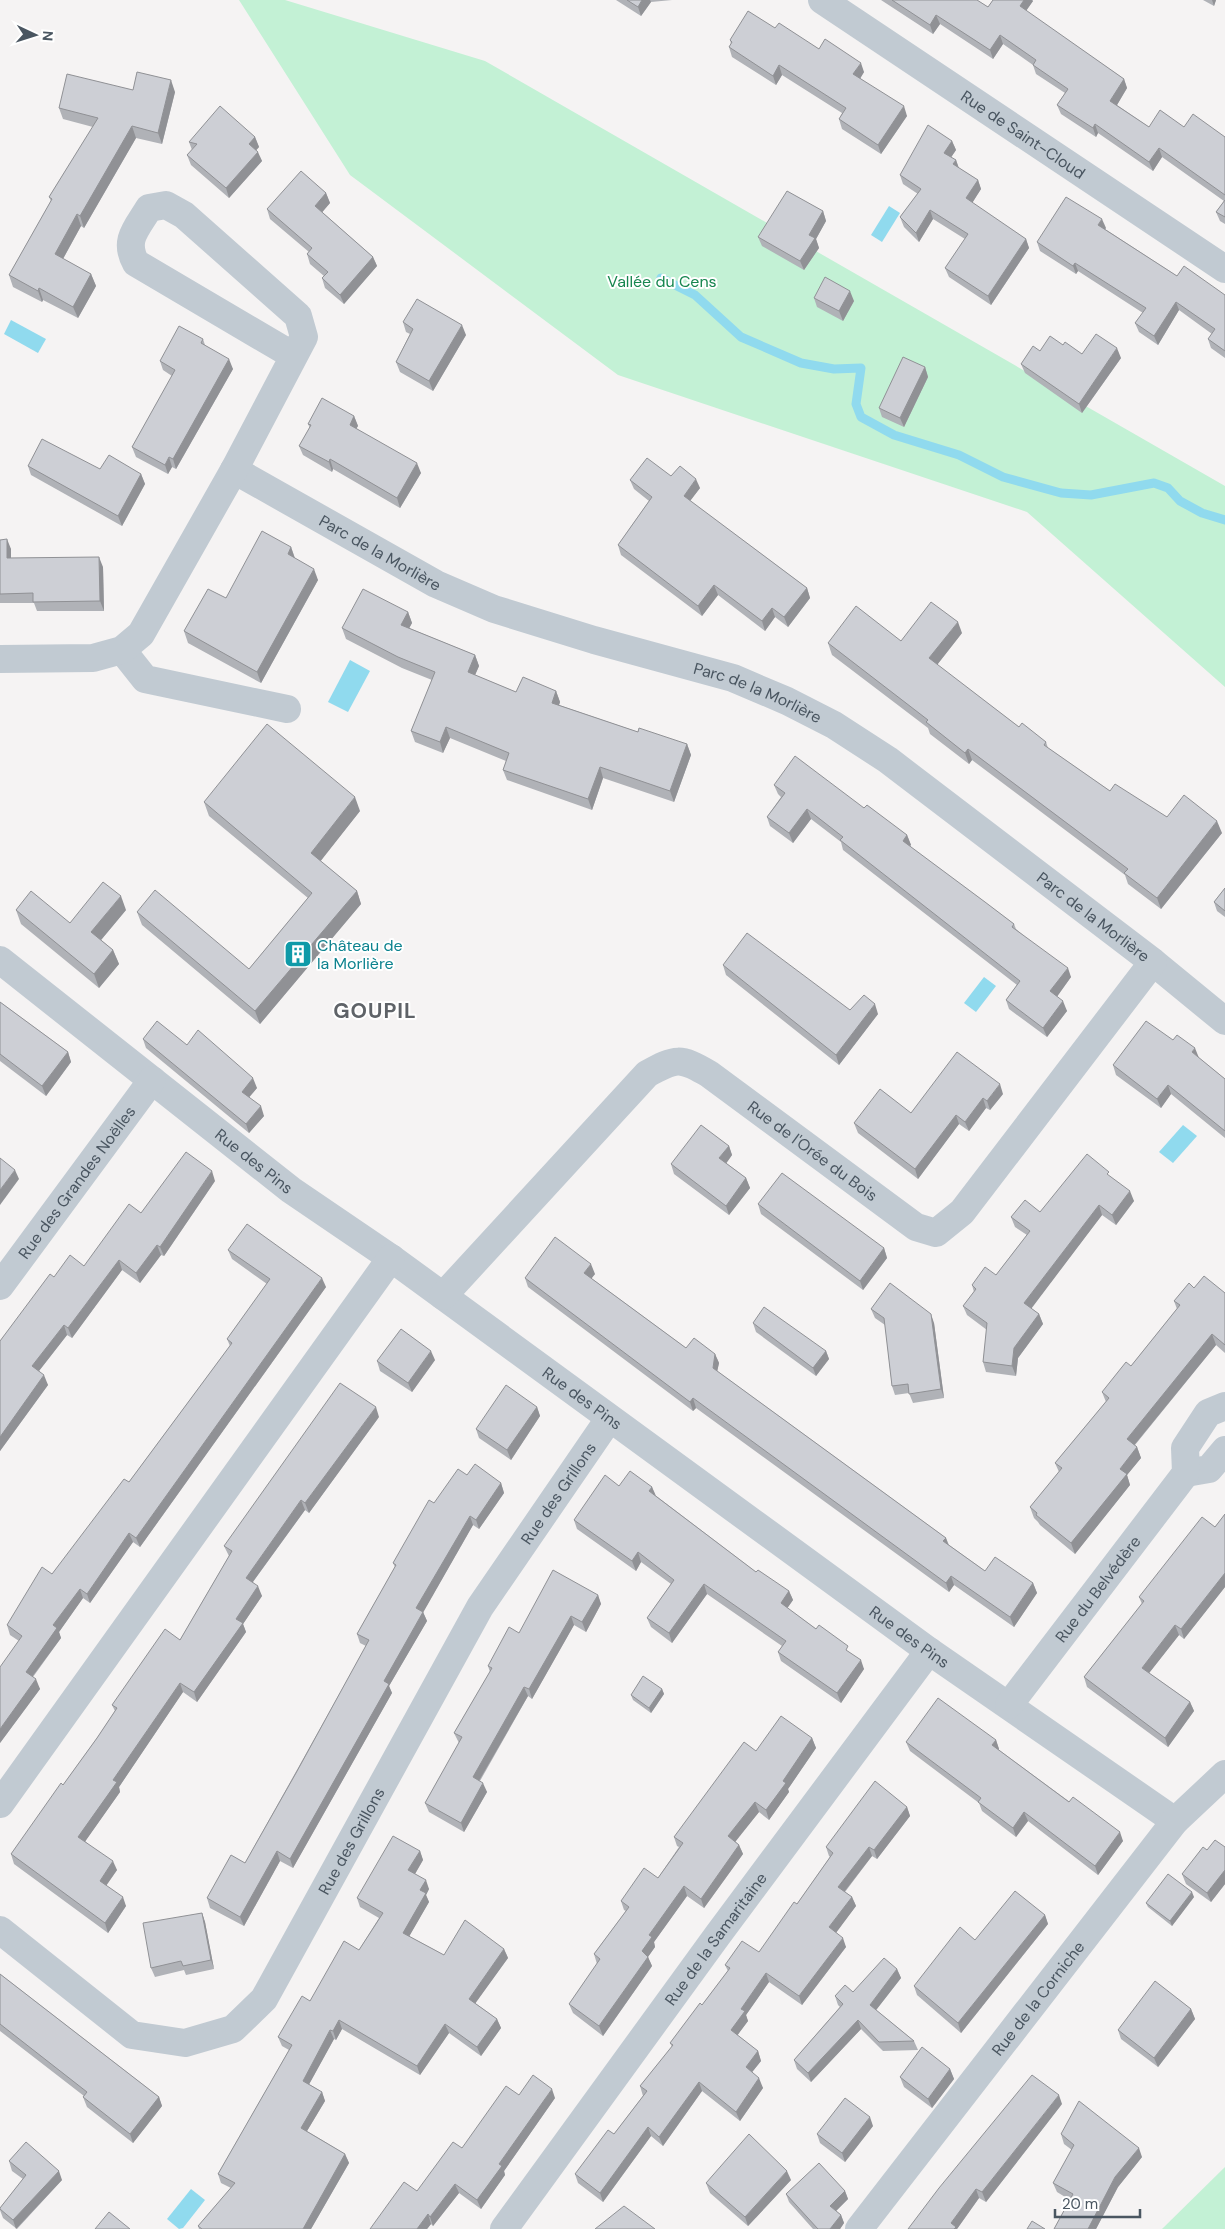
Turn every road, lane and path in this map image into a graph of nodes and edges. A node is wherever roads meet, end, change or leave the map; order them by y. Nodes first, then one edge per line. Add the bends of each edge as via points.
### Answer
1 (822, 0) edge
2 (1225, 269) edge
3 (294, 356) junction
4 (234, 470) junction
5 (122, 650) junction
6 (0, 659) edge
7 (287, 709) dead end
8 (0, 960) edge
9 (1153, 962) junction
10 (1225, 1021) edge
11 (152, 1080) junction
12 (391, 1258) junction
13 (0, 1286) edge
14 (443, 1296) junction
15 (1225, 1406) edge
16 (609, 1419) junction
17 (1225, 1450) edge
18 (1186, 1473) junction
19 (929, 1651) junction
20 (1008, 1704) junction
21 (1225, 1774) edge
22 (0, 1804) edge
23 (1175, 1821) junction
24 (0, 1930) edge
25 (508, 2228) edge
26 (859, 2229) edge

1 - 2 street, Rue de Saint-Cloud
3 - 3 street via 136,262 130,252 131,238 149,208 166,205 184,215 298,316 304,337
3 - 4 street
4 - 5 street via 141,634
4 - 9 street, Parc de la Morlière via 436,584 494,609 733,678 834,725 888,760
5 - 6 street via 93,658
5 - 7 street via 145,679
8 - 11 street, Rue des Pins
9 - 10 street, Parc de la Morlière
9 - 14 street, Rue de l'Orée du Bois via 962,1212 936,1233 916,1227 709,1074 690,1062 671,1061 647,1074
11 - 12 street, Rue des Pins via 291,1190
11 - 13 street, Rue des Grandes Noëlles
12 - 14 street, Rue des Pins
12 - 22 street
14 - 16 street, Rue des Pins
15 - 18 street via 1208,1413 1185,1448
16 - 19 street, Rue des Pins
16 - 24 street, Rue des Grillons via 480,1607 264,1999 233,2029 185,2043 132,2035
17 - 18 street via 1209,1469
18 - 20 street, Rue du Belvédère
19 - 20 street, Rue des Pins
19 - 25 street, Rue de la Samaritaine via 717,1936
20 - 23 street, Rue des Pins
21 - 23 street, Rue de la Corniche
23 - 26 street, Rue de la Corniche

